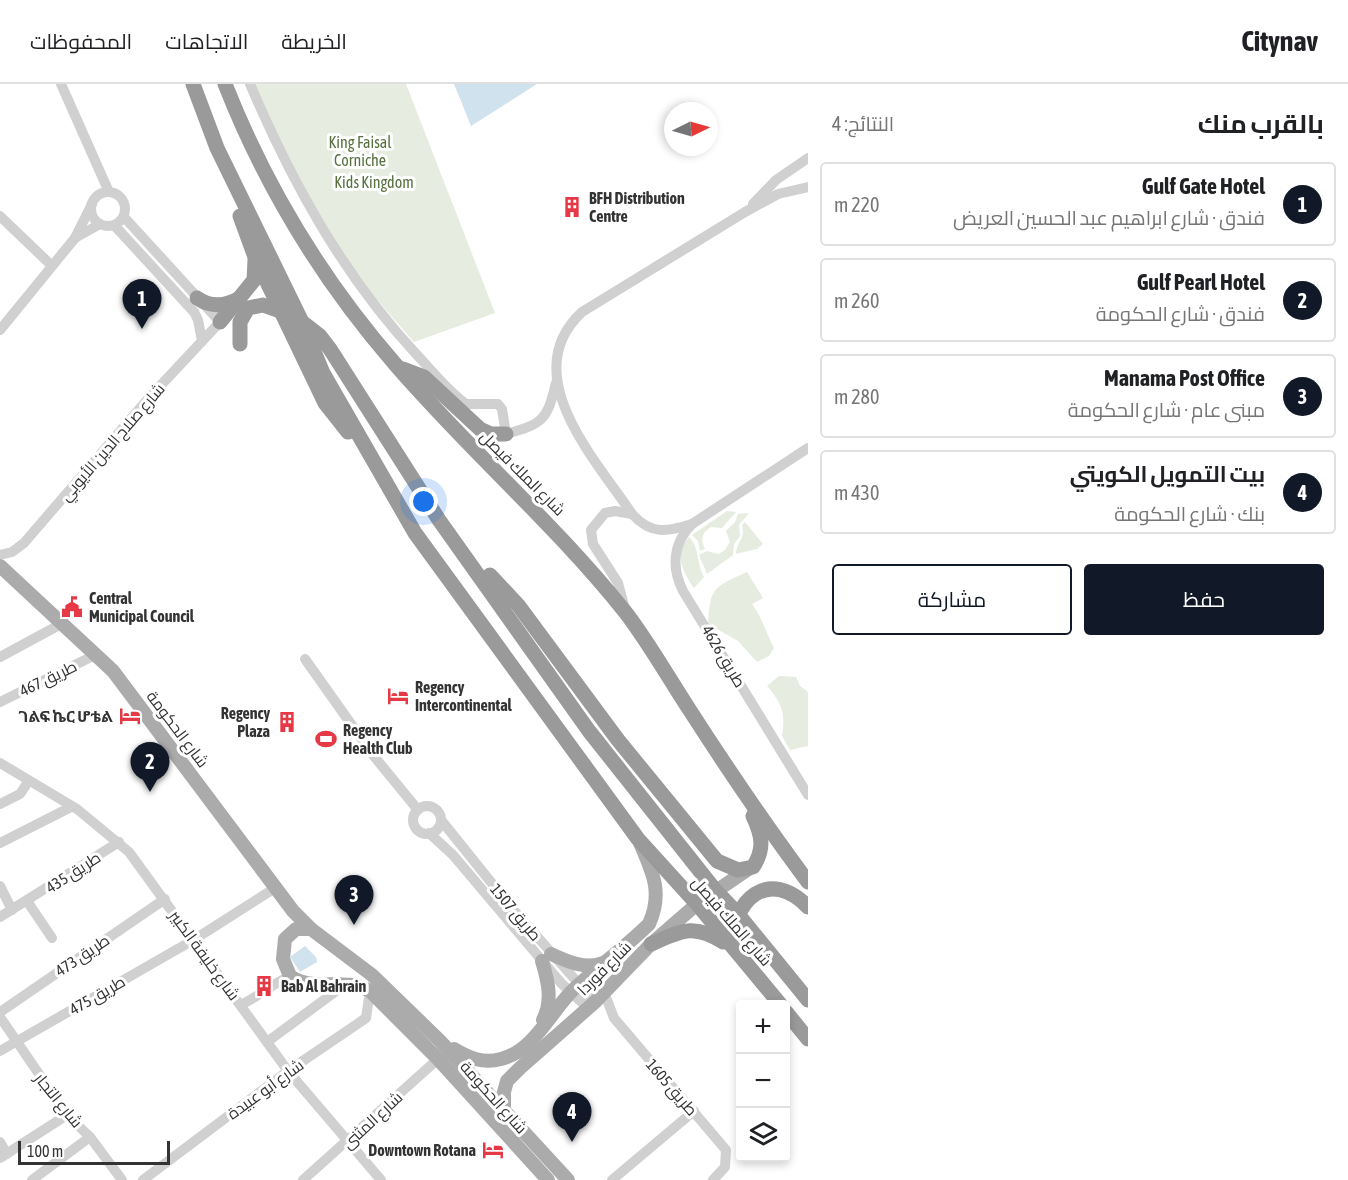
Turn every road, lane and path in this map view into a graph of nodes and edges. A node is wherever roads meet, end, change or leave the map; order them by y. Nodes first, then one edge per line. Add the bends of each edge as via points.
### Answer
1 (61, 84) edge
2 (193, 84) edge
3 (225, 84) edge
4 (250, 84) edge
5 (217, 148) junction
6 (808, 158) edge
7 (808, 187) edge
8 (109, 192) junction
9 (92, 204) junction
10 (745, 212) junction
11 (0, 216) edge
12 (123, 217) junction
13 (100, 224) junction
14 (114, 225) junction
15 (75, 238) junction
16 (255, 257) junction
17 (51, 265) junction
18 (197, 298) junction
19 (240, 298) junction
20 (280, 311) junction
21 (220, 322) junction
22 (302, 322) junction
23 (0, 330) edge
24 (202, 341) junction
25 (240, 344) dead end
26 (396, 366) junction
27 (556, 381) junction
28 (506, 434) junction
29 (808, 448) edge
30 (367, 453) junction
31 (632, 514) junction
32 (439, 520) junction
33 (692, 524) junction
34 (0, 555) edge
35 (0, 566) edge
36 (627, 615) junction
37 (63, 623) junction
38 (97, 654) junction
39 (0, 657) edge
40 (305, 660) dead end
41 (0, 702) edge
42 (0, 763) edge
43 (735, 781) junction
44 (28, 782) junction
45 (806, 790) edge
46 (0, 804) edge
47 (71, 807) junction
48 (417, 811) junction
49 (441, 819) junction
50 (429, 833) junction
51 (638, 839) junction
52 (119, 842) junction
53 (0, 843) edge
54 (753, 867) junction
55 (808, 882) edge
56 (0, 886) edge
57 (275, 888) junction
58 (715, 890) junction
59 (165, 899) junction
60 (27, 901) junction
61 (697, 904) junction
62 (808, 907) edge
63 (12, 910) junction
64 (737, 913) junction
65 (0, 917) edge
66 (311, 929) junction
67 (52, 938) dead end
68 (195, 939) junction
69 (651, 944) junction
70 (734, 948) junction
71 (547, 958) junction
72 (607, 961) junction
73 (348, 982) junction
74 (574, 989) junction
75 (370, 991) junction
76 (255, 996) tunnel mouth
77 (776, 1000) edge
78 (808, 1000) edge
79 (596, 1001) junction
80 (242, 1005) junction
81 (0, 1012) edge
82 (0, 1017) edge
83 (790, 1017) edge
84 (534, 1037) junction
85 (808, 1040) edge
86 (440, 1041) junction
87 (16, 1042) junction
88 (267, 1042) junction
89 (0, 1052) edge
90 (438, 1059) junction
91 (288, 1071) junction
92 (504, 1111) junction
93 (694, 1111) junction
94 (67, 1115) junction
95 (90, 1137) junction
96 (0, 1142) edge
97 (349, 1142) junction
98 (4, 1156) edge
99 (32, 1180) edge
100 (122, 1180) edge
101 (143, 1180) edge
102 (303, 1180) edge
103 (381, 1180) edge
104 (548, 1180) edge
105 (568, 1180) edge
106 (612, 1180) edge
107 (713, 1180) edge

1 - 8 street
2 - 5 highway, شارع الملك فيصل
3 - 26 highway, شارع الملك فيصل via 248,142 285,213 320,269
4 - 28 street, شارع الملك فيصل via 275,142 361,290 466,404 498,404
5 - 16 highway
5 - 22 highway, شارع الملك فيصل
6 - 10 street, طريق 4626 via 776,180
7 - 10 street, طريق 4626 via 778,194
8 - 9 street via 100,194
8 - 12 street via 122,198
9 - 13 street via 93,218
9 - 15 street
10 - 27 street, طريق 4626 via 582,312 570,325 561,345
11 - 17 street
12 - 14 street
12 - 18 street
13 - 14 street
13 - 15 street
14 - 24 street via 194,312
15 - 17 street
16 - 19 highway via 254,280
16 - 20 highway
17 - 23 street
18 - 19 highway via 214,305
18 - 21 street
19 - 21 highway
20 - 25 highway via 263,305 248,308 240,322
20 - 30 highway via 325,403
21 - 24 street, شارع صلاح الدين الأيوبي
22 - 30 highway, شارع الملك فيصل via 319,365
22 - 32 highway, شارع الملك فيصل via 330,350
24 - 34 street, شارع صلاح الدين الأيوبي via 24,543
26 - 28 highway via 424,377 480,429
26 - 36 highway, شارع الملك فيصل via 552,528
27 - 28 street, طريق 4626 via 549,408 540,420 534,426
27 - 31 street, طريق 4626 via 568,417
29 - 33 street, طريق 4626
30 - 51 highway, شارع الملك فيصل via 415,533
31 - 33 street, طريق 4626 via 656,531
31 - 36 street via 604,513 591,530 593,544 618,583
32 - 54 highway via 518,605 618,740 717,861 738,870
32 - 58 highway, شارع الملك فيصل via 589,731
33 - 45 street, طريق 4626 via 677,546 675,563 680,585
35 - 37 main road, شارع الحكومة
36 - 43 highway, شارع الملك فيصل
37 - 38 main road, شارع الحكومة
37 - 39 street
38 - 41 street, طريق 467
38 - 57 main road, شارع الحكومة via 171,746
40 - 48 street
42 - 44 street, شارع خليفة الكبير
43 - 54 highway via 761,836 762,849
43 - 55 highway, شارع الملك فيصل
44 - 46 street via 20,794
44 - 47 street, شارع خليفة الكبير
47 - 52 street, شارع خليفة الكبير
47 - 53 street
48 - 49 street via 431,807
48 - 50 street via 413,819 416,828
49 - 50 street via 436,830
49 - 71 street, طريق 1507
50 - 71 street, طريق 1507
51 - 61 highway, شارع الملك فيصل
51 - 72 main road, شارع فوردا via 655,878 655,911 649,924
52 - 59 street, شارع خليفة الكبير
52 - 60 street, طريق 435
54 - 58 main road, شارع فوردا
56 - 63 street
57 - 66 main road, شارع الحكومة
57 - 68 street, طريق 475
58 - 61 main road, شارع فوردا
58 - 64 highway, شارع الملك فيصل
59 - 68 street, شارع خليفة الكبير
59 - 81 street, طريق 473
60 - 63 street, طريق 435
60 - 67 street, طريق 435
61 - 69 main road, شارع فوردا
61 - 70 highway, شارع الملك فيصل
62 - 64 highway via 790,892 768,890 756,894
63 - 65 street, طريق 435
64 - 70 highway
64 - 78 highway, شارع الملك فيصل
66 - 73 main road, شارع الحكومة via 296,929 285,939 284,979
66 - 86 main road, شارع الحكومة via 364,968
68 - 80 street, شارع خليفة الكبير
68 - 87 street, طريق 475
69 - 70 highway via 692,930 709,933
69 - 79 main road, شارع فوردا
70 - 77 highway, شارع الملك فيصل
71 - 72 main road via 588,966
71 - 74 street, طريق 1507
71 - 84 main road via 549,1001 546,1017
72 - 74 main road, شارع فوردا
73 - 75 main road, شارع الحكومة
73 - 88 street
74 - 79 street, طريق 1507
74 - 84 main road, شارع فوردا
75 - 90 main road, شارع الحكومة
75 - 91 street, شارع أبو عبيدة via 366,1018
76 - 80 street
79 - 92 main road, شارع فوردا via 507,1081
79 - 93 street, طريق 1605
80 - 88 street, شارع خليفة الكبير
82 - 87 street, شارع التجار
83 - 85 highway
84 - 86 main road, شارع فوردا via 513,1054 486,1061 470,1059
86 - 92 main road, شارع الحكومة
87 - 89 street, طريق 475
87 - 94 street, شارع التجار
88 - 91 street, شارع خليفة الكبير
90 - 97 street, شارع المثنى
90 - 104 main road, شارع الحكومة
91 - 97 street, شارع خليفة الكبير
91 - 101 street, شارع أبو عبيدة
92 - 105 main road, شارع الحكومة
93 - 106 street
93 - 107 street, طريق 1605 via 726,1150 725,1167
94 - 95 street, شارع التجار
94 - 98 street
95 - 99 street
95 - 100 street, شارع التجار
96 - 98 street
97 - 102 street, شارع المثنى
97 - 103 street, شارع خليفة الكبير

